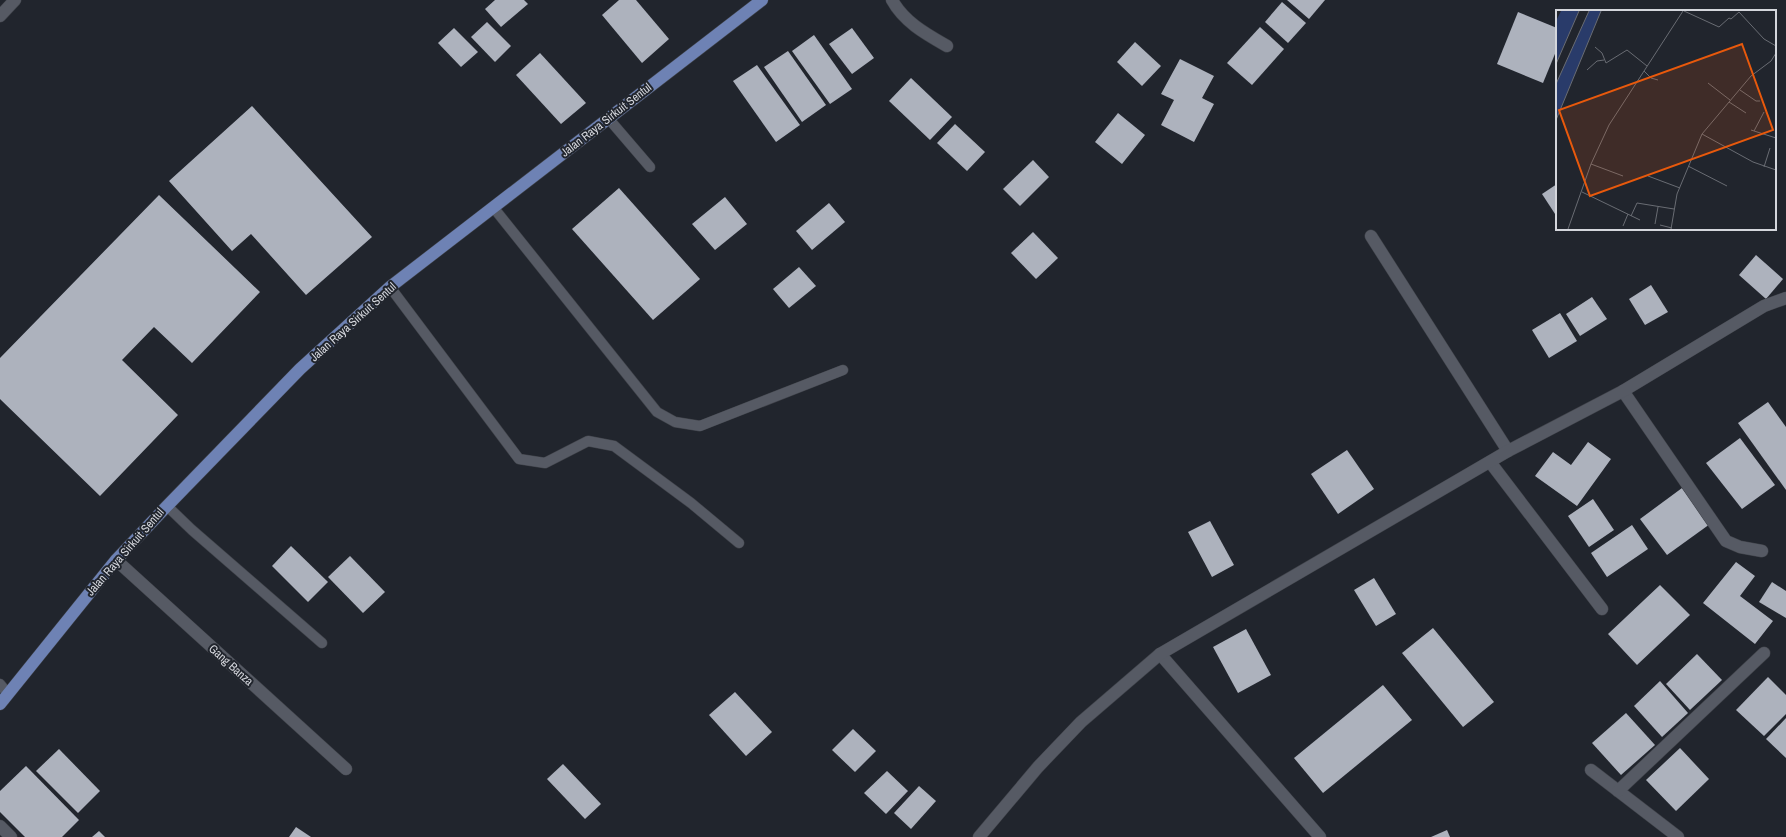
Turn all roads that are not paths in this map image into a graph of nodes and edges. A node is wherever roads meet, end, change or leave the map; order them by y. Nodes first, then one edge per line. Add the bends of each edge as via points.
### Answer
1 (15, 0) edge
2 (762, 0) edge
3 (892, 0) edge
4 (0, 16) edge
5 (947, 46) dead end
6 (608, 118) junction
7 (650, 167) dead end
8 (493, 207) junction
9 (1371, 236) dead end
10 (390, 287) junction
11 (1786, 298) edge
12 (843, 370) dead end
13 (1623, 391) junction
14 (1508, 451) junction
15 (1490, 462) junction
16 (167, 506) junction
17 (739, 543) dead end
18 (1762, 551) dead end
19 (116, 560) junction
20 (1602, 609) dead end
21 (322, 643) dead end
22 (1764, 653) dead end
23 (1160, 654) junction
24 (0, 684) edge
25 (8, 694) junction
26 (0, 704) edge
27 (346, 769) dead end
28 (1591, 770) dead end
29 (1618, 791) junction
30 (0, 826) edge
31 (11, 837) edge
32 (979, 837) edge
33 (1320, 837) edge
34 (1678, 837) edge

1 - 4 street
2 - 6 main road, Jalan Raya Sirkuit Sentul
3 - 5 street via 898,10 920,30
6 - 7 lane
6 - 8 main road, Jalan Raya Sirkuit Sentul
8 - 10 main road, Jalan Raya Sirkuit Sentul
8 - 12 lane via 657,412 675,422 700,426
9 - 14 street
10 - 16 main road, Jalan Raya Sirkuit Sentul via 300,370
10 - 17 lane via 519,459 545,463 588,441 614,446 691,503
11 - 13 street via 1764,306
13 - 14 street
13 - 18 street via 1726,541 1740,547
14 - 15 street
15 - 20 street
15 - 23 street
16 - 19 main road, Jalan Raya Sirkuit Sentul
16 - 21 lane
19 - 25 main road, Jalan Raya Sirkuit Sentul
19 - 27 street, Gang Banza
22 - 29 street
23 - 32 street via 1081,722 1038,767
23 - 33 street
24 - 25 lane
25 - 26 main road, Jalan Raya Sirkuit Sentul
28 - 29 street
29 - 34 street
30 - 31 street

